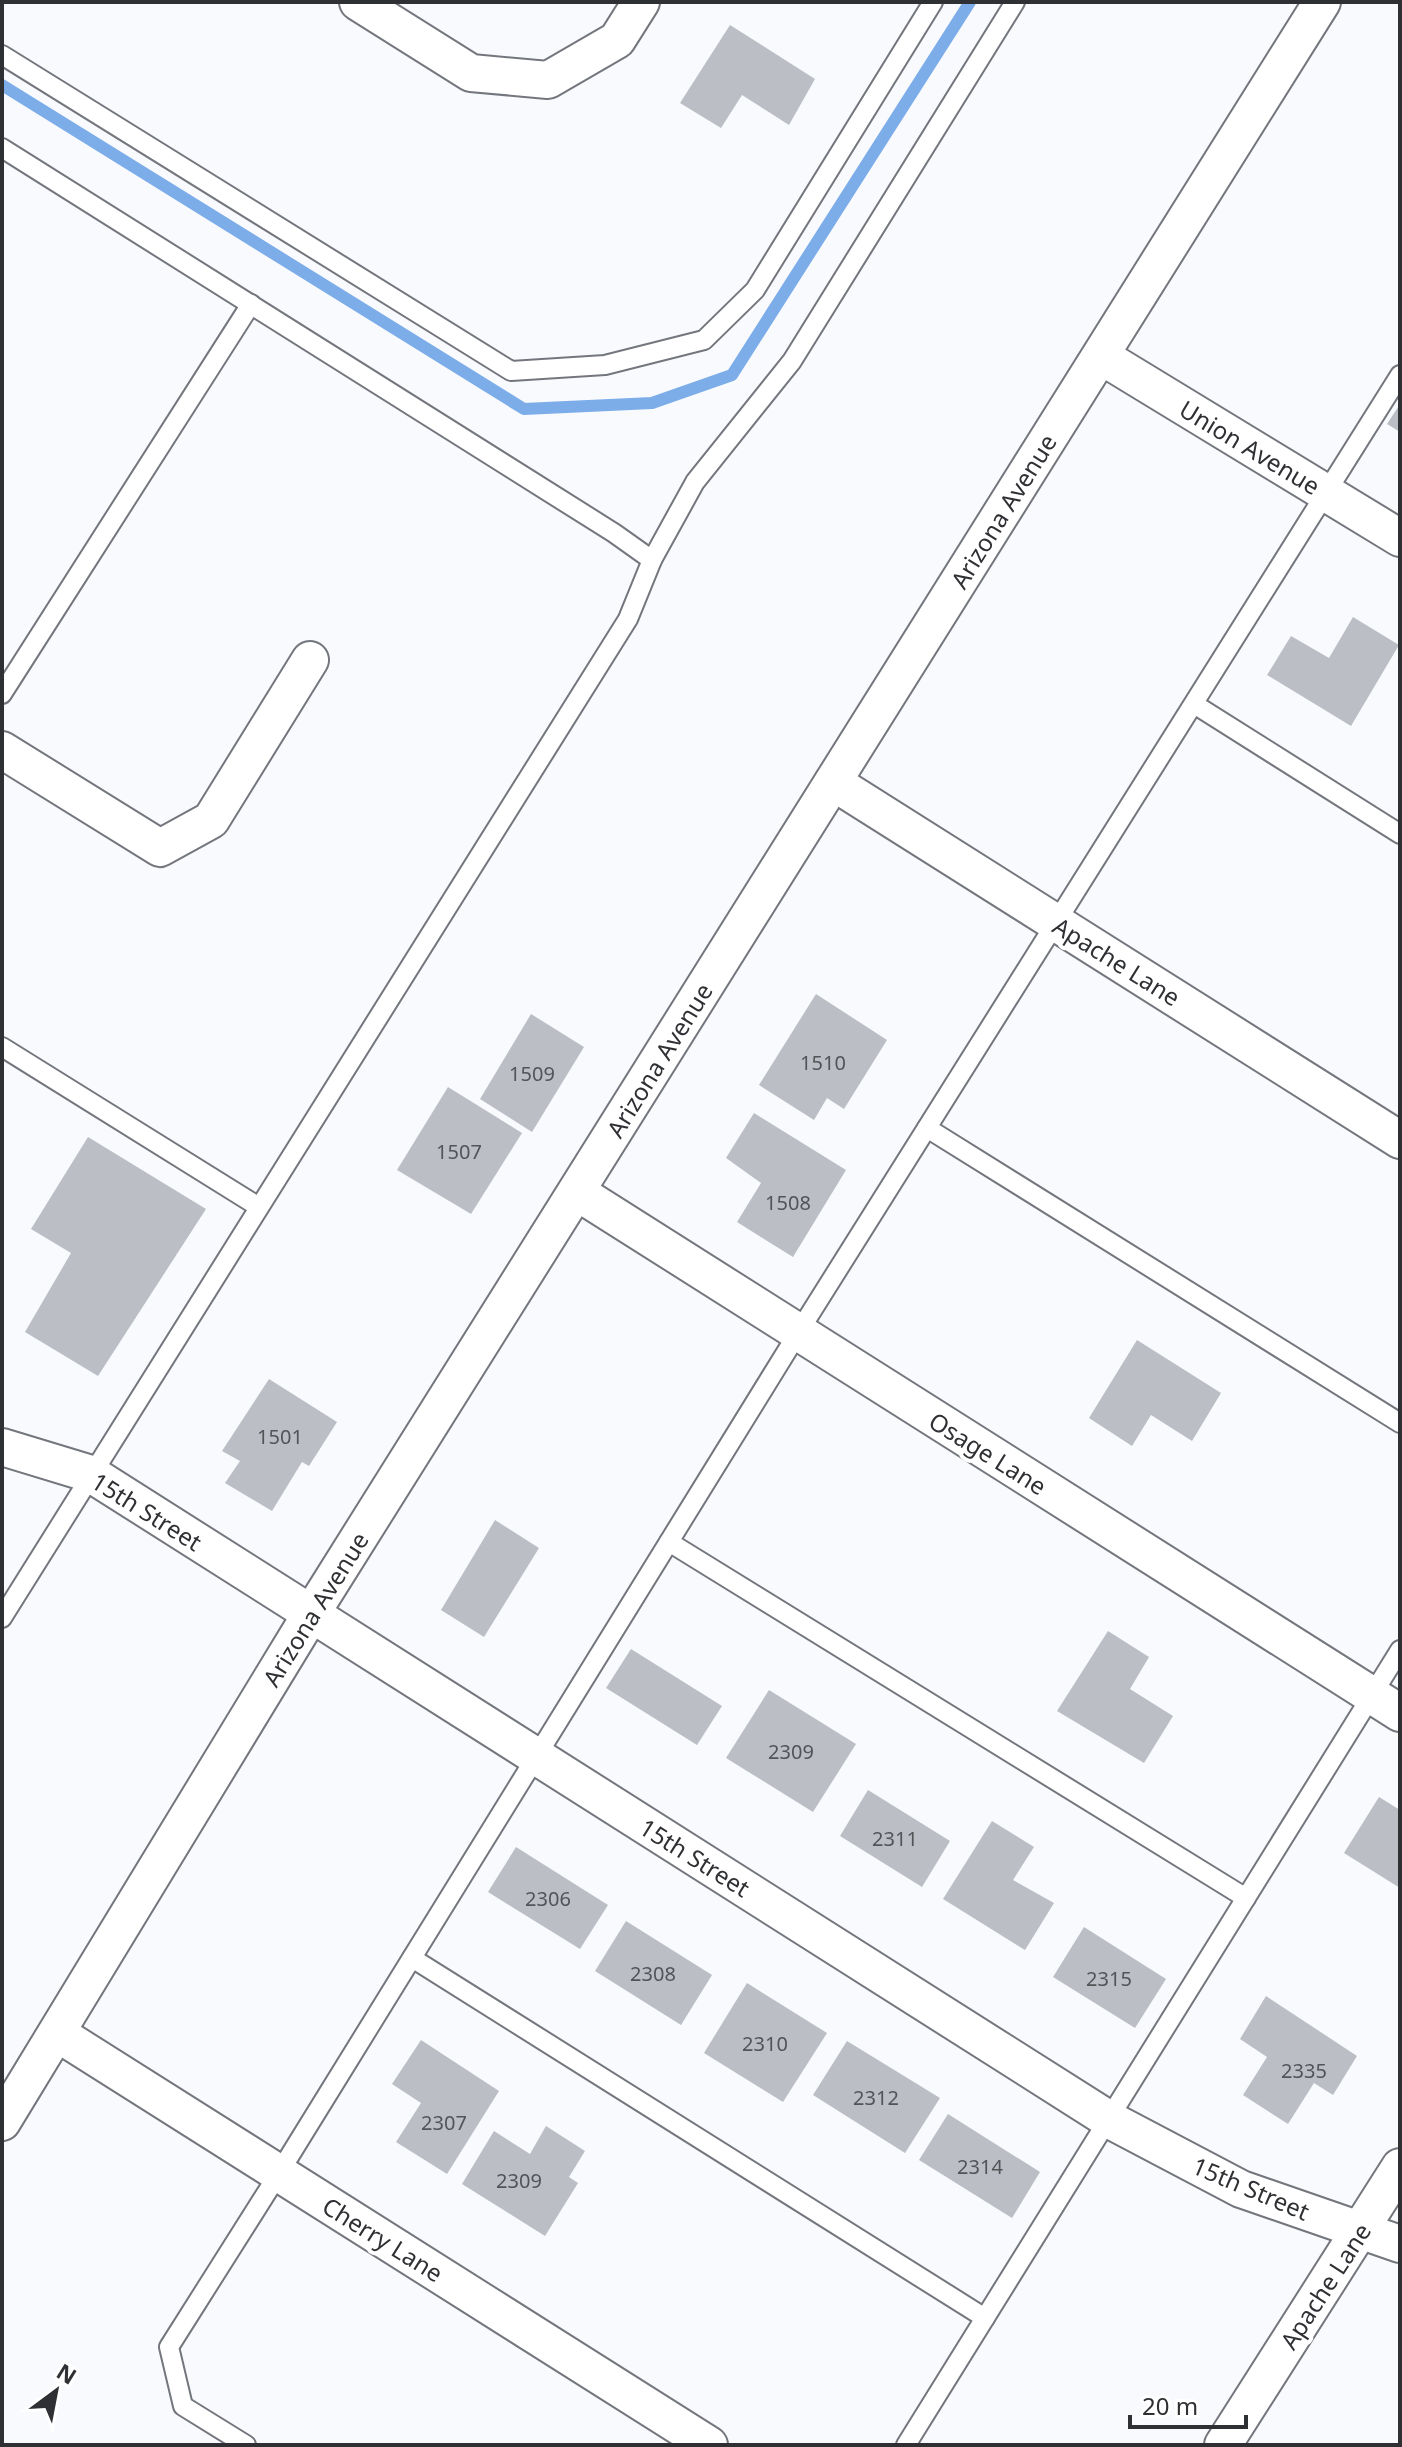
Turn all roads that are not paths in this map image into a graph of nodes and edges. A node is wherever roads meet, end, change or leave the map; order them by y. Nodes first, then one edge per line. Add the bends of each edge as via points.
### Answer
1 (358, 2) edge
2 (641, 2) edge
3 (933, 2) edge
4 (1015, 2) edge
5 (1322, 2) edge
6 (2, 55) edge
7 (2, 148) edge
8 (251, 304) junction
9 (1101, 356) junction
10 (1400, 375) edge
11 (1327, 493) junction
12 (1400, 538) edge
13 (652, 560) junction
14 (310, 660) dead end
15 (2, 694) edge
16 (1194, 704) junction
17 (2, 750) edge
18 (833, 782) junction
19 (1400, 834) edge
20 (1057, 923) junction
21 (2, 1047) edge
22 (927, 1128) junction
23 (1400, 1140) edge
24 (577, 1192) junction
25 (259, 1207) junction
26 (798, 1333) junction
27 (1400, 1423) edge
28 (2, 1447) edge
29 (91, 1474) junction
30 (669, 1542) junction
31 (311, 1614) junction
32 (2, 1618) edge
33 (1400, 1650) edge
34 (1386, 1704) edge
35 (537, 1757) junction
36 (1246, 1898) junction
37 (412, 1958) junction
38 (57, 2033) junction
39 (1108, 2119) junction
40 (2, 2122) edge
41 (1400, 2167) edge
42 (279, 2173) junction
43 (1359, 2232) junction
44 (1400, 2244) edge
45 (985, 2318) junction
46 (246, 2445) edge
47 (709, 2445) edge
48 (906, 2445) edge
49 (1223, 2445) edge

1 - 2 street via 471,73 548,80 617,40
3 - 6 lane via 755,290 704,340 605,365 511,371
4 - 13 lane via 792,361 695,482
5 - 9 street, Arizona Avenue
7 - 8 lane
8 - 13 lane
8 - 15 lane
9 - 11 street, Union Avenue
9 - 18 street, Arizona Avenue
10 - 11 lane
11 - 12 street, Union Avenue
11 - 16 lane
13 - 25 lane via 628,619
14 - 17 street via 211,820 160,848
16 - 19 lane
16 - 20 lane
18 - 20 street, Apache Lane
18 - 24 street, Arizona Avenue
20 - 22 lane
20 - 23 street, Apache Lane
21 - 25 lane
22 - 26 lane
22 - 27 lane
24 - 26 street, Osage Lane
24 - 31 street, Arizona Avenue
25 - 29 lane
26 - 30 lane
26 - 34 street, Osage Lane
28 - 29 street, 15th Street
29 - 31 street, 15th Street
29 - 32 lane
30 - 35 lane
30 - 36 lane
31 - 35 street, 15th Street
31 - 38 street, Arizona Avenue
33 - 34 lane
34 - 36 lane
35 - 37 lane
35 - 39 street, 15th Street
36 - 39 lane
37 - 42 lane
37 - 45 lane
38 - 40 street, Arizona Avenue
38 - 42 street, Cherry Lane
39 - 43 street, 15th Street via 1241,2189
39 - 45 lane
41 - 43 street, Apache Lane
42 - 46 lane via 169,2347 183,2406
42 - 47 street, Cherry Lane
43 - 44 street, 15th Street
43 - 49 street, Apache Lane
45 - 48 lane

